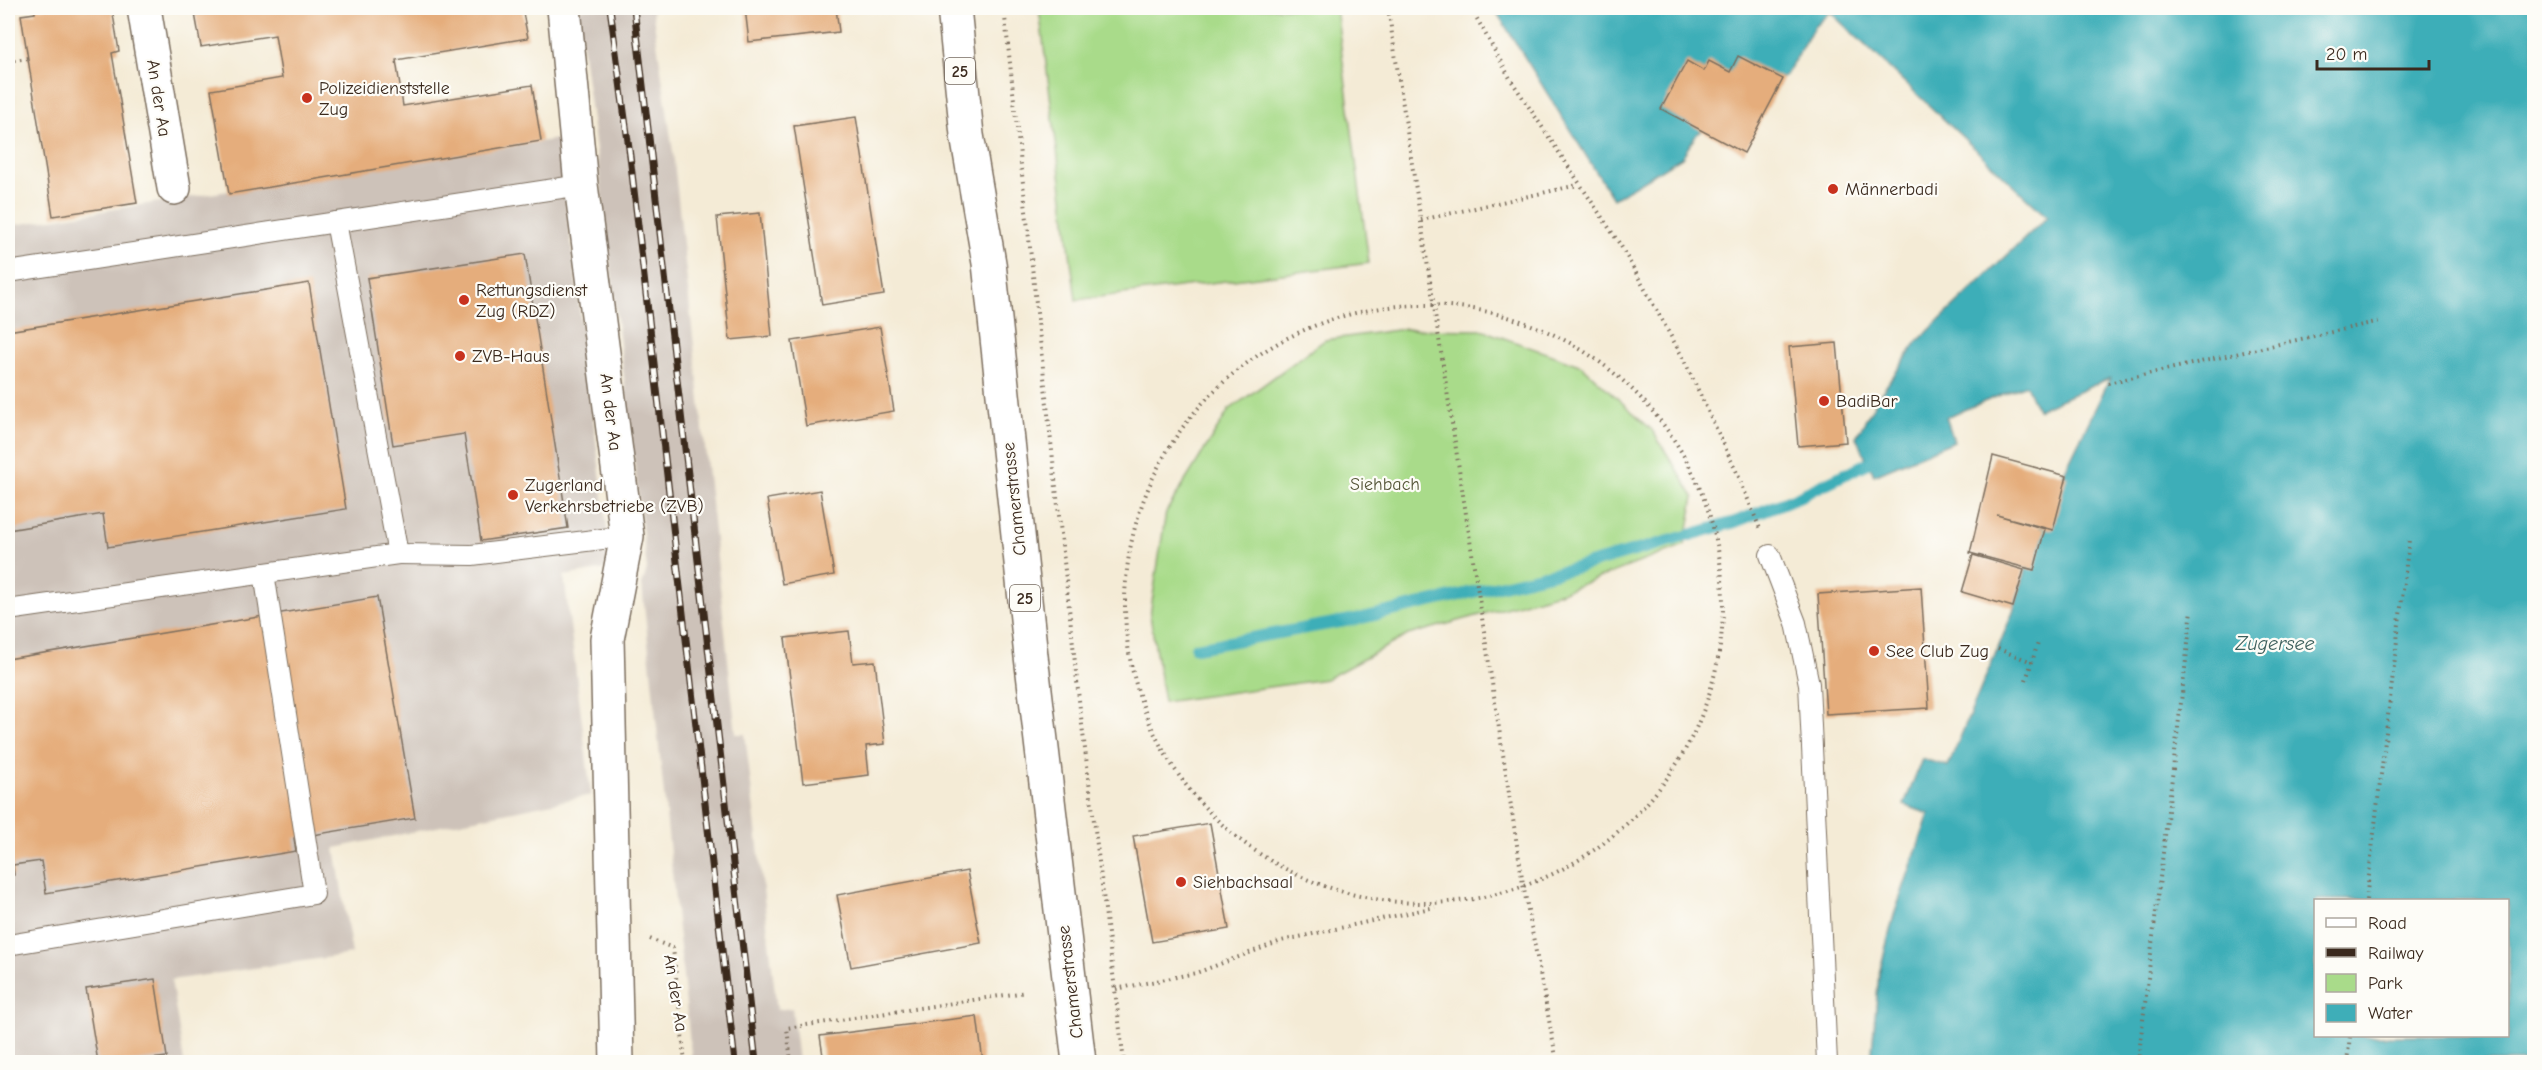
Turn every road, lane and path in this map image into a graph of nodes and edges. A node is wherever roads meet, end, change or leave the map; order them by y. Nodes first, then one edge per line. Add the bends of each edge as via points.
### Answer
1 (144, 8) edge
2 (564, 8) edge
3 (954, 8) edge
4 (1004, 8) edge
5 (1388, 8) edge
6 (1471, 8) edge
7 (28, 58) dead end
8 (8, 62) edge
9 (581, 185) junction
10 (1578, 185) junction
11 (174, 188) dead end
12 (1421, 220) junction
13 (336, 222) junction
14 (8, 272) edge
15 (1435, 306) junction
16 (2380, 321) dead end
17 (2108, 384) dead end
18 (627, 536) junction
19 (2409, 540) dead end
20 (398, 554) junction
21 (1770, 555) joint
22 (264, 573) junction
23 (8, 610) edge
24 (2192, 610) dead end
25 (2038, 643) dead end
26 (1998, 649) dead end
27 (2032, 662) junction
28 (2026, 680) dead end
29 (1523, 885) junction
30 (2366, 899) edge
31 (1439, 906) junction
32 (614, 924) junction
33 (8, 945) edge
34 (1116, 988) junction
35 (1026, 992) dead end
36 (2350, 1037) edge
37 (685, 1061) edge
38 (617, 1062) edge
39 (700, 1062) edge
40 (791, 1062) edge
41 (1079, 1062) edge
42 (1124, 1062) edge
43 (1557, 1062) edge
44 (1827, 1062) edge
45 (2138, 1062) edge
46 (2347, 1062) edge

1 - 11 street, An der Aa
2 - 9 street, An der Aa
3 - 41 street, Chamerstrasse / 25 via 967,135 989,263
4 - 34 path via 1080,709
5 - 12 path
6 - 10 path via 1511,80
7 - 8 path
9 - 13 lane
9 - 18 street, An der Aa
10 - 12 path
10 - 21 path via 1621,246 1683,358 1738,475
12 - 15 path
13 - 14 lane
13 - 20 lane
15 - 29 path
15 - 29 path via 1517,317 1608,366 1669,431 1701,490 1722,565 1721,667 1688,749 1623,828 1574,863
15 - 31 path via 1334,314 1245,360 1176,431 1135,520 1125,625 1150,727 1215,819 1292,874 1347,896
16 - 17 path
18 - 20 lane via 472,555
18 - 32 street, An der Aa via 607,639
19 - 30 path
20 - 22 lane
21 - 44 lane via 1796,623 1809,684
22 - 23 lane
22 - 33 lane via 314,894
24 - 45 path
25 - 27 path
26 - 27 path
27 - 28 path
29 - 31 path
29 - 43 path
31 - 34 path via 1281,941 1196,973
32 - 37 path, An der Aa via 673,948
32 - 38 street, An der Aa
34 - 42 path
35 - 40 path via 787,1028
36 - 46 path
37 - 39 path

